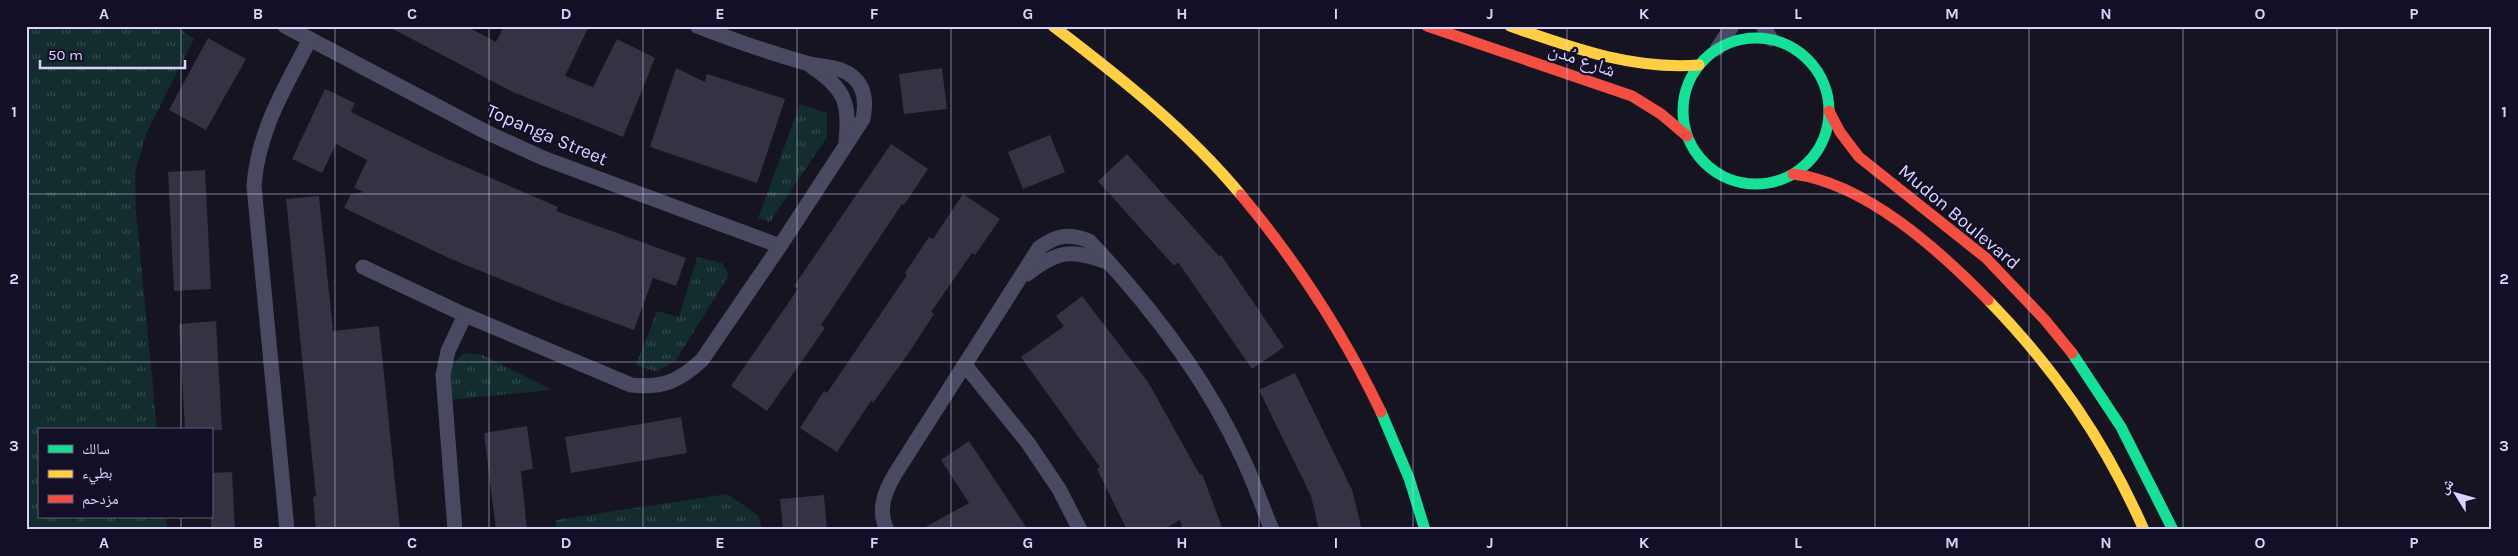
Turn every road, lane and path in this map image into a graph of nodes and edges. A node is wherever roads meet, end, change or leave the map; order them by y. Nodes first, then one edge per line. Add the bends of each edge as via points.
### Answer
1 (285, 26) edge
2 (697, 26) edge
3 (1053, 26) edge
4 (1427, 26) edge
5 (1510, 26) edge
6 (1732, 26) edge
7 (1767, 33) edge
8 (310, 38) junction
9 (1717, 50) junction
10 (1699, 65) junction
11 (1829, 111) junction
12 (1687, 136) junction
13 (1793, 174) junction
14 (780, 246) junction
15 (363, 267) dead end
16 (465, 315) junction
17 (965, 365) junction
18 (287, 530) edge
19 (455, 530) edge
20 (887, 530) edge
21 (1080, 530) edge
22 (1272, 530) edge
23 (1425, 530) edge
24 (2144, 530) edge
25 (2173, 530) edge

1 - 8 street, Topanga Street
2 - 14 street via 808,64 836,84 843,95 848,121 846,145
3 - 23 street via 1107,65 1167,116 1222,171 1272,231 1317,294 1356,361 1390,431
4 - 12 street, شارع مُدن via 1632,96
5 - 10 street, شارع مُدن via 1633,65 1669,68
6 - 9 street
7 - 9 street
7 - 11 street via 1794,48 1813,65 1825,87
8 - 14 street, Topanga Street via 486,132 543,158
8 - 18 street via 261,140 255,163 254,186
9 - 10 street
10 - 12 street via 1687,87 1682,111
11 - 13 street via 1824,136 1812,158
11 - 25 street, Mudon Boulevard via 1859,157 1986,258 2046,320 2122,427
12 - 13 street via 1699,158 1719,175 1738,182 1760,184
13 - 24 street via 1828,179 1859,195 1938,252 1974,284 2007,319 2076,405 2110,458
14 - 16 street via 702,360 687,374 670,383 631,385
15 - 16 street
16 - 19 street via 448,351 443,375
17 - 20 street via 886,489 882,506
17 - 21 street via 1028,443 1059,489
17 - 22 street via 1039,248 1063,235 1089,241 1161,323 1206,389 1243,458

